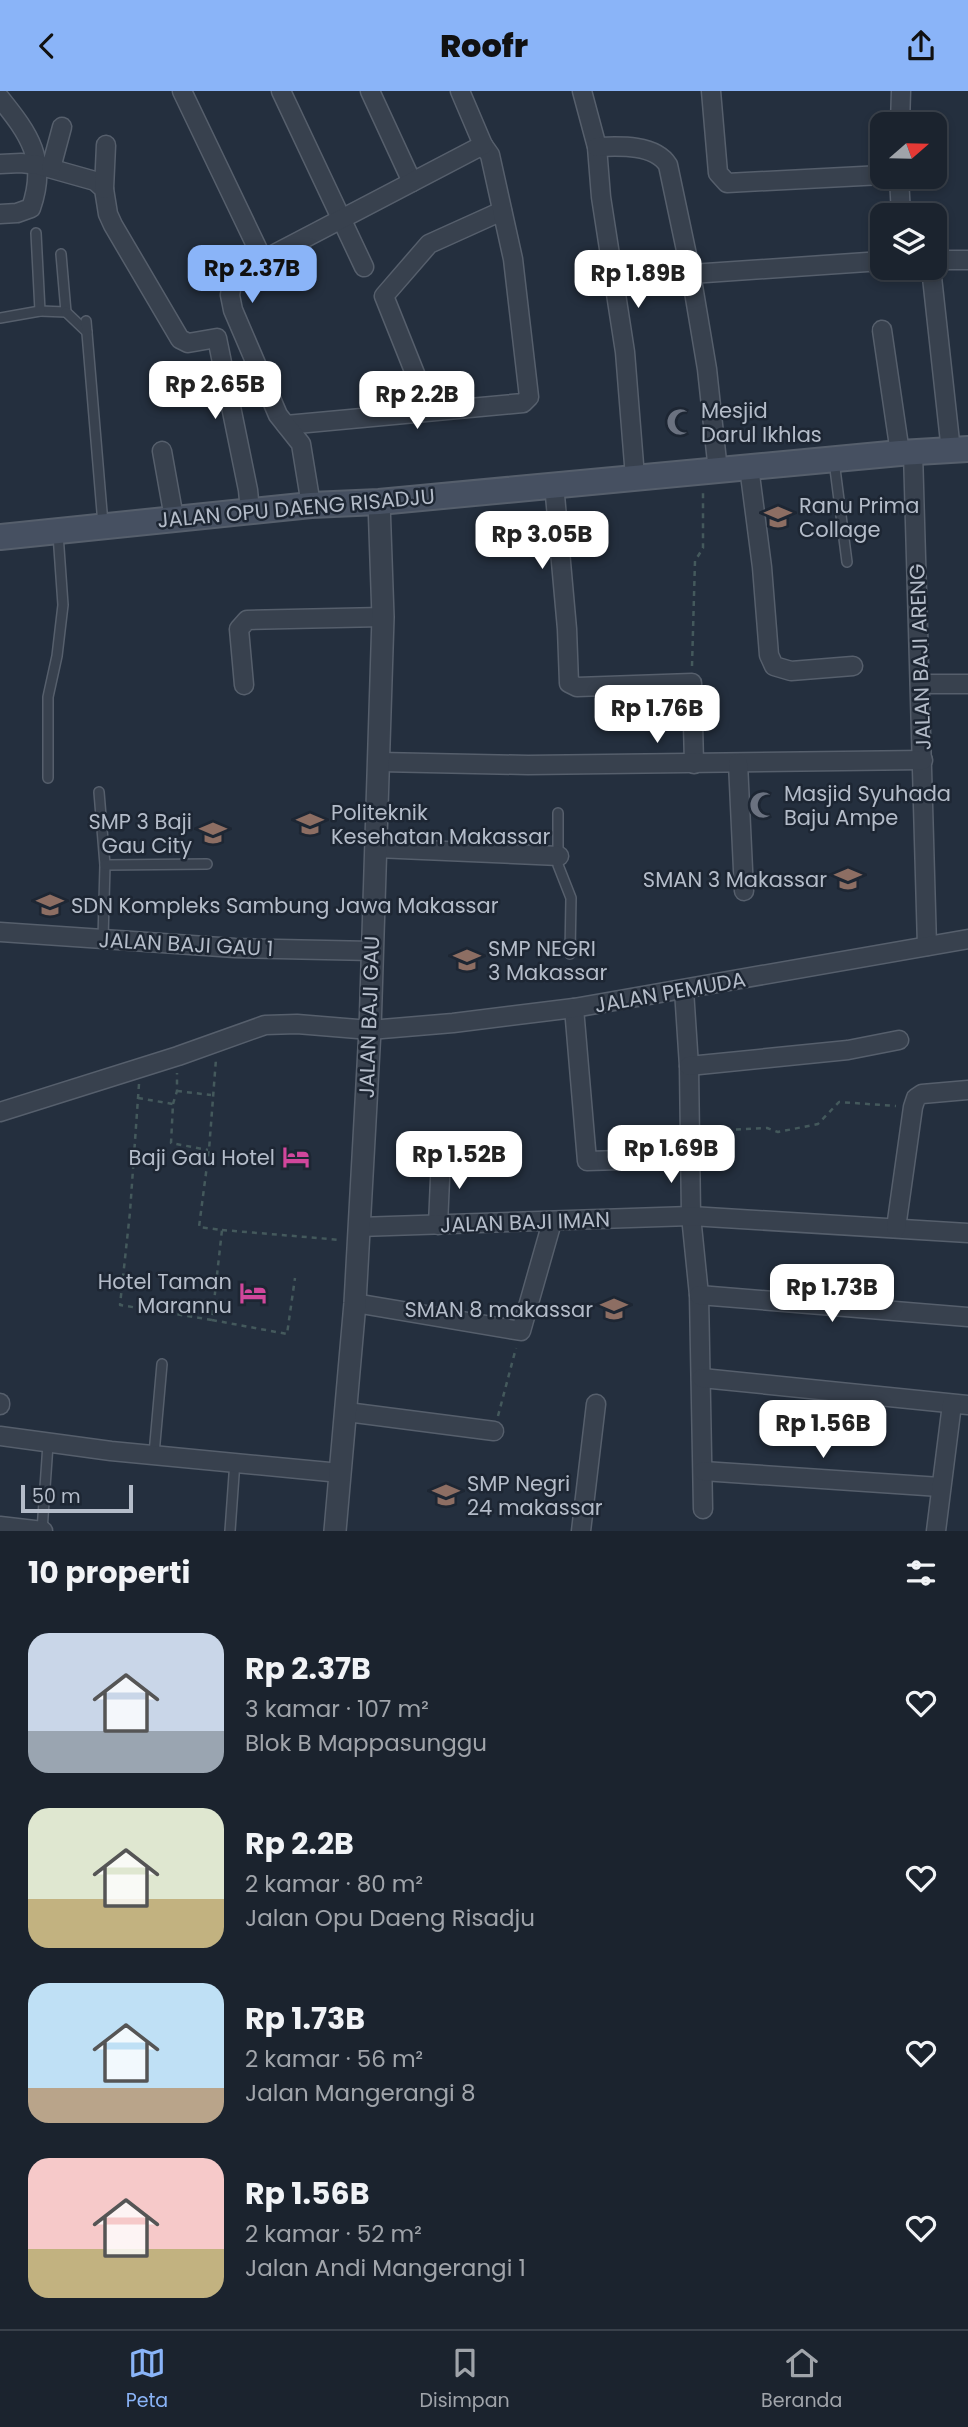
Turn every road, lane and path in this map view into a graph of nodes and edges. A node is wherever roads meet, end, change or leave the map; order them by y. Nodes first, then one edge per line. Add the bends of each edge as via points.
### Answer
1 (182, 91) edge
2 (370, 91) edge
3 (460, 91) edge
4 (582, 91) edge
5 (711, 91) edge
6 (901, 91) edge
7 (286, 92) edge
8 (0, 98) edge
9 (900, 112) edge
10 (62, 127) dead end
11 (106, 145) dead end
12 (483, 145) junction
13 (597, 147) junction
14 (0, 164) edge
15 (45, 167) junction
16 (870, 176) edge
17 (412, 182) junction
18 (104, 189) junction
19 (502, 211) junction
20 (0, 214) edge
21 (342, 219) junction
22 (36, 233) dead end
23 (61, 254) dead end
24 (263, 260) junction
25 (947, 260) edge
26 (968, 260) edge
27 (870, 262) edge
28 (364, 267) dead end
29 (691, 274) junction
30 (933, 280) edge
31 (40, 311) junction
32 (66, 311) junction
33 (0, 318) edge
34 (86, 321) dead end
35 (882, 330) dead end
36 (87, 332) junction
37 (430, 411) junction
38 (286, 425) junction
39 (960, 450) edge
40 (162, 451) dead end
41 (906, 453) junction
42 (834, 459) junction
43 (750, 467) junction
44 (710, 472) junction
45 (635, 477) junction
46 (554, 484) junction
47 (379, 502) junction
48 (311, 505) junction
49 (250, 511) junction
50 (174, 518) junction
51 (104, 525) junction
52 (58, 529) junction
53 (0, 537) edge
54 (847, 562) dead end
55 (383, 617) junction
56 (853, 666) dead end
57 (692, 683) junction
58 (920, 684) junction
59 (968, 684) edge
60 (244, 685) dead end
61 (923, 760) junction
62 (380, 762) junction
63 (694, 764) junction
64 (738, 764) junction
65 (48, 778) dead end
66 (99, 792) dead end
67 (558, 813) dead end
68 (376, 848) junction
69 (559, 856) junction
70 (206, 864) dead end
71 (105, 865) junction
72 (744, 891) dead end
73 (0, 932) edge
74 (103, 939) junction
75 (968, 939) edge
76 (928, 946) junction
77 (373, 951) junction
78 (570, 954) dead end
79 (684, 990) junction
80 (574, 1008) junction
81 (370, 1030) junction
82 (218, 1040) junction
83 (899, 1040) dead end
84 (178, 1056) junction
85 (689, 1066) junction
86 (140, 1067) junction
87 (968, 1090) edge
88 (177, 1091) junction
89 (211, 1095) junction
90 (138, 1098) junction
91 (173, 1104) junction
92 (913, 1107) junction
93 (0, 1112) edge
94 (690, 1131) junction
95 (209, 1150) junction
96 (441, 1156) dead end
97 (690, 1158) junction
98 (691, 1216) junction
99 (552, 1222) junction
100 (438, 1225) junction
101 (896, 1228) junction
102 (222, 1230) junction
103 (968, 1233) edge
104 (358, 1234) junction
105 (295, 1278) dead end
106 (699, 1294) junction
107 (355, 1303) junction
108 (968, 1317) edge
109 (212, 1320) junction
110 (521, 1331) junction
111 (162, 1364) dead end
112 (702, 1378) junction
113 (596, 1404) dead end
114 (960, 1405) edge
115 (347, 1412) junction
116 (494, 1431) joint
117 (0, 1436) edge
118 (48, 1444) junction
119 (154, 1454) junction
120 (235, 1461) junction
121 (704, 1471) junction
122 (340, 1473) junction
123 (940, 1487) junction
124 (704, 1509) dead end
125 (0, 1526) edge
126 (42, 1531) edge
127 (230, 1531) edge
128 (335, 1531) edge
129 (581, 1531) edge
130 (936, 1531) edge

1 - 24 street
2 - 17 street
3 - 12 street
4 - 13 street
5 - 16 street via 718,173 727,183
6 - 9 street
7 - 21 street
8 - 15 street
10 - 15 street
11 - 18 street
12 - 17 street
12 - 19 street via 490,155
13 - 29 street via 634,146 668,165
13 - 45 street via 625,352
14 - 15 street
15 - 18 street via 95,181
15 - 20 street via 31,208
17 - 21 street
18 - 49 street via 108,213 167,307 180,339 188,343 217,338
19 - 37 street via 429,244 384,296
19 - 37 street via 513,259 529,397 523,403
21 - 24 street
21 - 28 street
22 - 31 lane
23 - 32 lane
24 - 38 street via 236,278 232,303 273,405
25 - 26 street
27 - 29 street
29 - 44 street via 707,369
30 - 39 street
31 - 32 lane
31 - 33 lane
32 - 36 lane
34 - 36 lane
35 - 41 street, JALAN BAJI ARENG
36 - 51 lane
37 - 38 street
38 - 48 street via 300,444
39 - 41 main road, JALAN OPU DAENG RISADJU
40 - 50 street
41 - 42 main road, JALAN OPU DAENG RISADJU
41 - 58 street, JALAN BAJI ARENG
42 - 43 main road, JALAN OPU DAENG RISADJU
42 - 54 lane
43 - 44 main road, JALAN OPU DAENG RISADJU
43 - 56 street via 769,655 774,666 791,671
44 - 45 main road, JALAN OPU DAENG RISADJU
44 - 57 path via 703,548 695,561
45 - 46 main road, JALAN OPU DAENG RISADJU
46 - 47 main road, JALAN OPU DAENG RISADJU
46 - 57 street via 569,683 577,687
47 - 48 main road, JALAN OPU DAENG RISADJU
47 - 55 street, JALAN BAJI GAU
48 - 49 main road, JALAN OPU DAENG RISADJU
49 - 50 main road, JALAN OPU DAENG RISADJU
50 - 51 main road, JALAN OPU DAENG RISADJU
51 - 52 main road, JALAN OPU DAENG RISADJU
52 - 53 main road, JALAN OPU DAENG RISADJU
52 - 65 lane via 63,605 48,697
55 - 60 street via 247,620 239,629
55 - 62 street, JALAN BAJI GAU
57 - 63 street
58 - 59 street
58 - 61 street, JALAN BAJI ARENG
61 - 64 street
61 - 76 street, JALAN BAJI ARENG
62 - 63 street
62 - 68 street, JALAN BAJI GAU
63 - 64 street
64 - 72 street
66 - 71 lane
67 - 69 lane
68 - 69 street
68 - 77 street, JALAN BAJI GAU
69 - 78 lane via 570,898
70 - 71 lane
71 - 74 lane
73 - 74 street, JALAN BAJI GAU 1
74 - 77 street, JALAN BAJI GAU 1
75 - 76 street, JALAN PEMUDA
76 - 79 street, JALAN PEMUDA
77 - 81 street, JALAN BAJI GAU
79 - 80 street, JALAN PEMUDA
79 - 85 street
80 - 81 street, JALAN PEMUDA
80 - 97 street via 587,1161
81 - 82 street, JALAN PEMUDA via 265,1025
81 - 104 street, JALAN BAJI GAU
82 - 84 street, JALAN PEMUDA
82 - 89 path
83 - 85 street via 848,1050
84 - 86 street, JALAN PEMUDA
84 - 88 path
85 - 94 street
86 - 90 path
86 - 93 street, JALAN PEMUDA
87 - 92 street via 922,1094
88 - 89 path
88 - 91 path
89 - 95 path
90 - 91 path
90 - 109 path via 120,1305
91 - 95 path via 171,1143
92 - 94 path via 839,1103 818,1124 778,1132 767,1128
92 - 101 street
94 - 97 street
95 - 102 path via 199,1227
96 - 100 street
97 - 98 street
98 - 99 street, JALAN BAJI IMAN
98 - 101 street, JALAN BAJI IMAN
98 - 106 street
99 - 100 street, JALAN BAJI IMAN
99 - 110 street
100 - 104 street, JALAN BAJI IMAN
101 - 103 street, JALAN BAJI IMAN
102 - 104 path via 302,1238
102 - 109 path
104 - 107 street, JALAN BAJI GAU
105 - 109 path via 287,1334
106 - 108 street
106 - 112 street
107 - 110 street
107 - 115 street, JALAN BAJI GAU
110 - 116 path
111 - 119 lane
112 - 114 street
112 - 121 street
113 - 129 street
114 - 123 street
115 - 116 street
115 - 122 street, JALAN BAJI GAU
117 - 118 street
118 - 119 street
118 - 126 lane
119 - 120 street
120 - 122 street
120 - 127 lane
121 - 123 street
121 - 124 street
122 - 128 street, JALAN BAJI GAU
123 - 130 street
125 - 126 street

